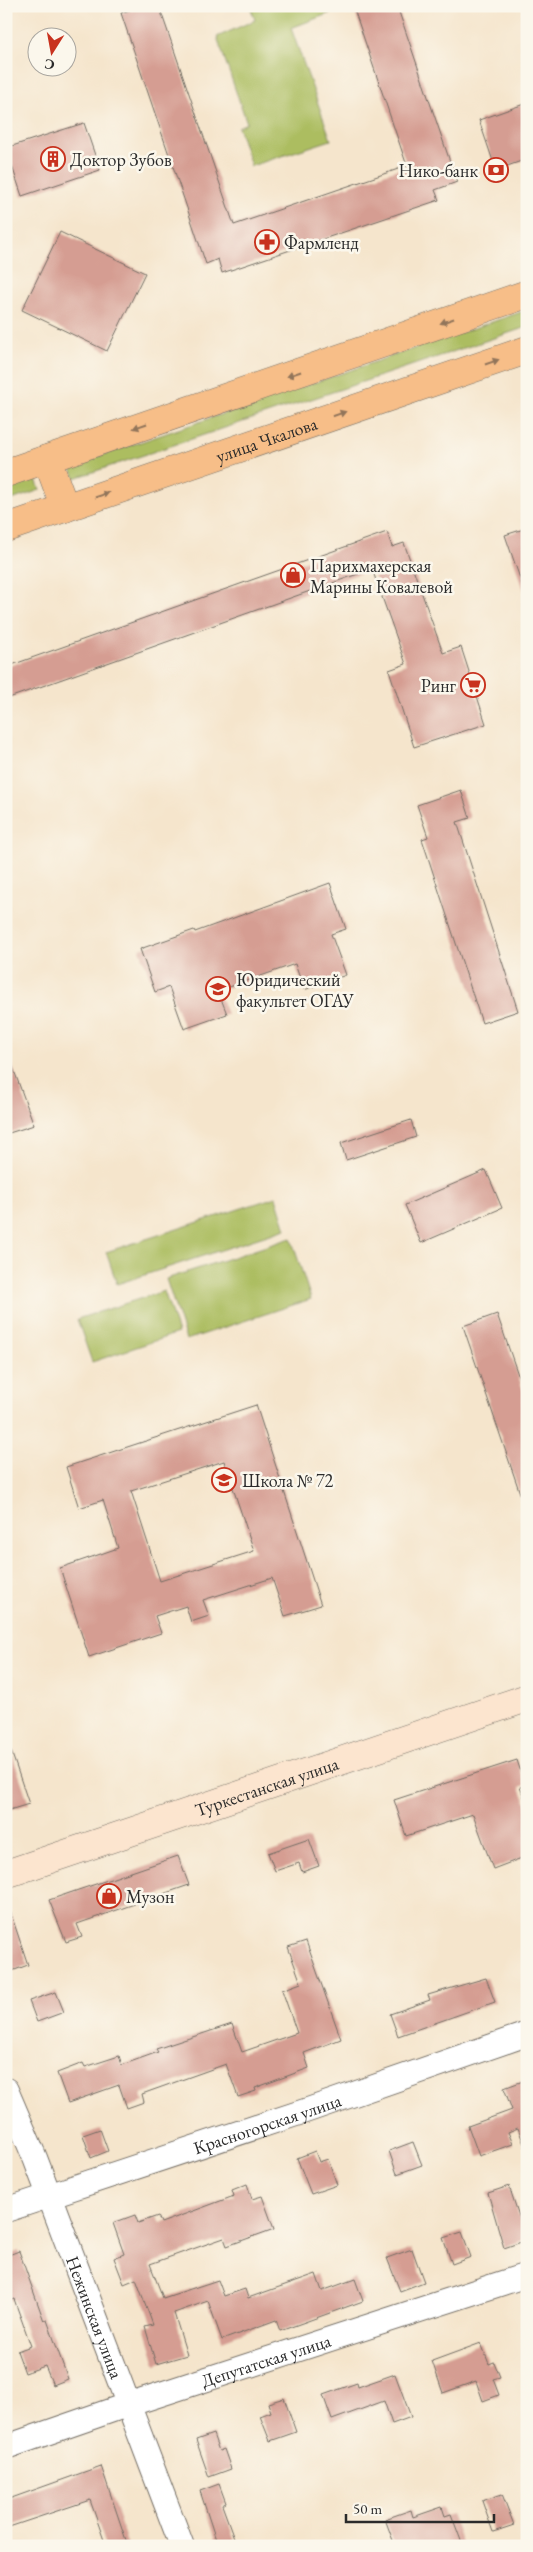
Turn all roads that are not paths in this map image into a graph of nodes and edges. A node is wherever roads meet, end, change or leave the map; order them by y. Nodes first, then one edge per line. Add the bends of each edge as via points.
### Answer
1 (527, 294) edge
2 (527, 350) edge
3 (46, 459) junction
4 (6, 473) edge
5 (65, 508) junction
6 (6, 528) edge
7 (527, 1698) edge
8 (6, 1874) edge
9 (527, 2034) edge
10 (6, 2090) edge
11 (49, 2196) junction
12 (6, 2210) edge
13 (527, 2275) edge
14 (127, 2405) junction
15 (6, 2448) edge
16 (182, 2546) edge

1 -> 3 main road
5 -> 2 main road, улица Чкалова
3 - 4 main road
3 - 5 main road
5 - 6 main road, улица Чкалова
7 - 8 main road, Туркестанская улица
9 - 11 street, Красногорская улица
10 - 11 street, Нежинская улица
11 - 12 street, Красногорская улица
11 - 14 street, Нежинская улица
13 - 14 street, Депутатская улица
14 - 15 street, Депутатская улица
14 - 16 street, Нежинская улица

